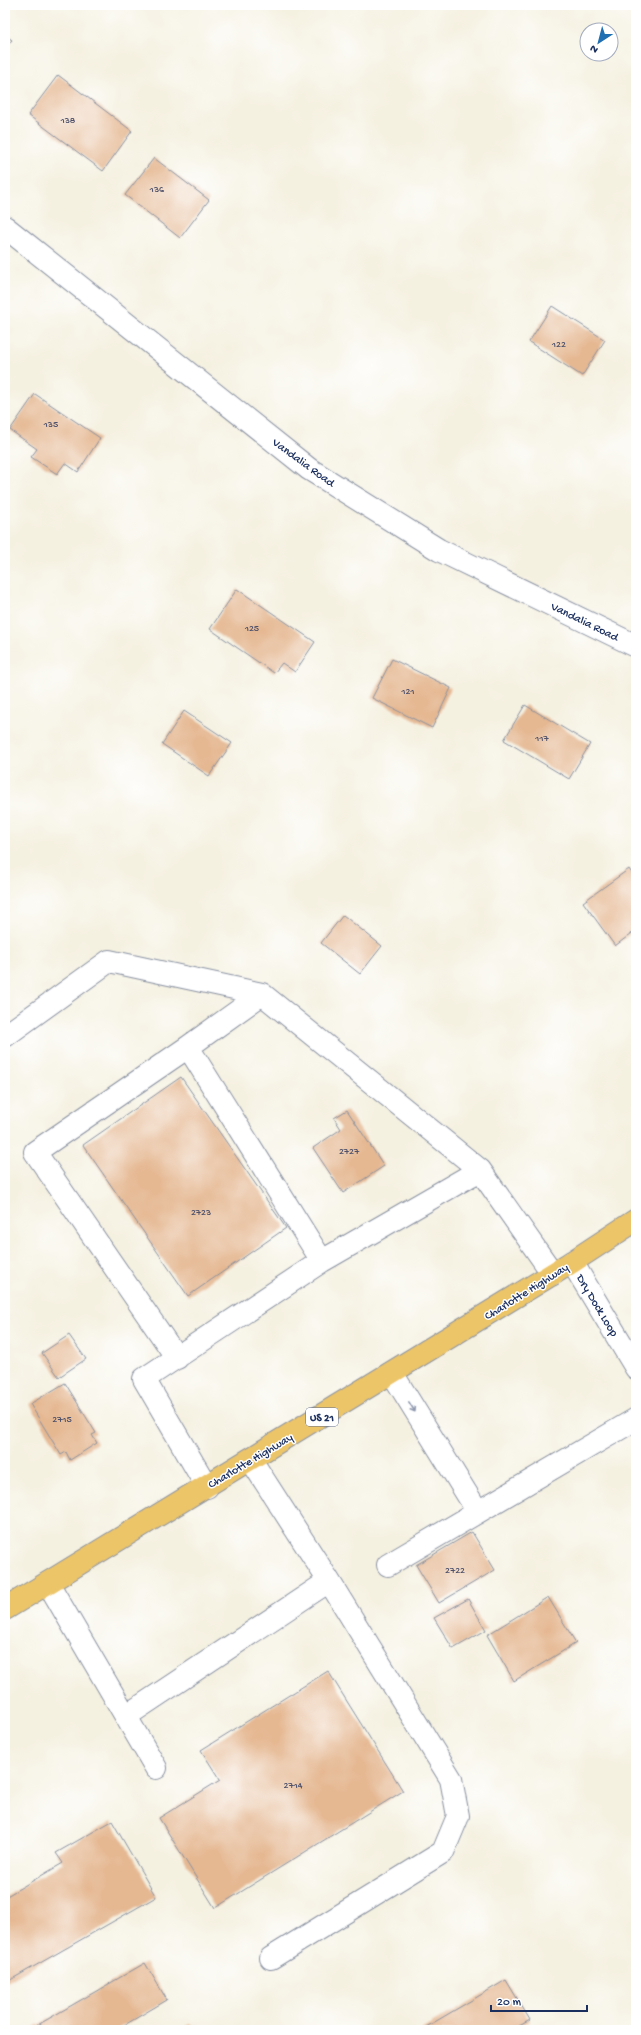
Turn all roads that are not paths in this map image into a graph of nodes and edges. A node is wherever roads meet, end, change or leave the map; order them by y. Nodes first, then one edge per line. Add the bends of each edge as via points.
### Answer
1 (5, 227) edge
2 (636, 646) edge
3 (262, 994) junction
4 (5, 1036) edge
5 (188, 1047) junction
6 (480, 1170) junction
7 (636, 1220) edge
8 (322, 1261) junction
9 (572, 1262) junction
10 (553, 1274) junction
11 (177, 1358) junction
12 (636, 1368) edge
13 (392, 1373) junction
14 (636, 1419) edge
15 (251, 1460) junction
16 (207, 1487) junction
17 (478, 1512) junction
18 (388, 1565) dead end
19 (329, 1581) junction
20 (48, 1583) junction
21 (5, 1610) edge
22 (126, 1716) junction
23 (156, 1768) dead end
24 (271, 1958) dead end

1 - 2 street, Vandalia Road via 309,468 439,550
3 - 4 street via 109,961
3 - 5 street
3 - 6 street
5 - 8 street
5 - 11 street via 35,1152
6 - 8 street
6 - 10 street
7 - 9 main road, Charlotte Highway / US 21
8 - 11 street
9 - 10 main road, Charlotte Highway / US 21
9 - 12 street, Dry Dock Loop
10 - 13 main road, Charlotte Highway / US 21
11 - 16 street via 144,1379
13 - 15 main road, Charlotte Highway / US 21
13 -> 17 street
14 - 17 street
15 - 16 main road, Charlotte Highway / US 21
15 - 19 street
16 - 20 main road, Charlotte Highway / US 21
17 - 18 street
19 - 22 street
19 - 24 street via 451,1779 458,1816 443,1852
20 - 21 main road, Charlotte Highway / US 21
20 - 22 street
22 - 23 street

